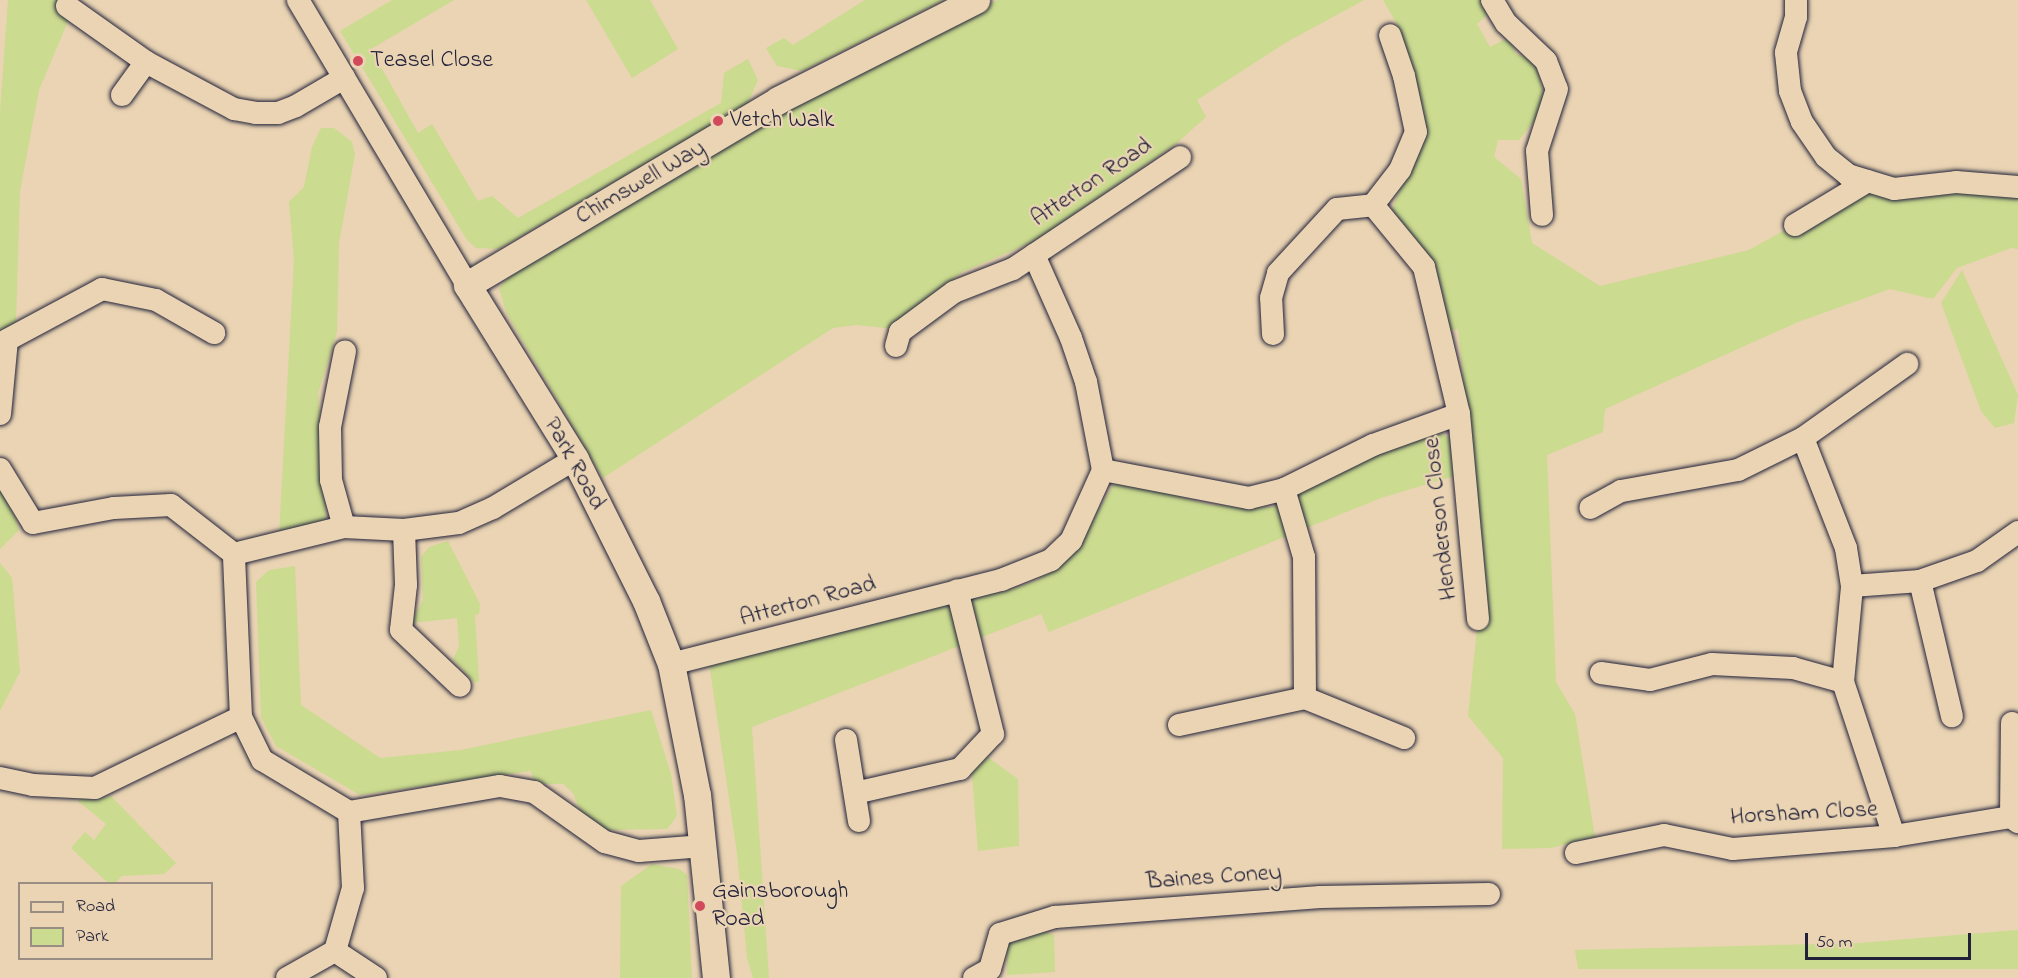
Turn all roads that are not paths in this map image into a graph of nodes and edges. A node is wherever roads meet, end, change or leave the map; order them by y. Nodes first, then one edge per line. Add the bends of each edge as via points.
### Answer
1 (298, 0) edge
2 (976, 0) edge
3 (1492, 0) edge
4 (1796, 0) edge
5 (67, 6) dead end
6 (1390, 35) dead end
7 (146, 62) junction
8 (344, 78) junction
9 (122, 95) dead end
10 (1180, 157) dead end
11 (1868, 182) junction
12 (2018, 187) edge
13 (1373, 205) junction
14 (1542, 215) dead end
15 (1795, 225) dead end
16 (1034, 255) junction
17 (467, 285) junction
18 (214, 333) dead end
19 (1273, 334) dead end
20 (896, 346) dead end
21 (345, 351) dead end
22 (1907, 364) dead end
23 (0, 414) edge
24 (1459, 414) junction
25 (1803, 438) junction
26 (575, 459) junction
27 (0, 469) edge
28 (1103, 470) junction
29 (1284, 489) junction
30 (1590, 508) dead end
31 (344, 527) junction
32 (404, 530) junction
33 (2018, 532) edge
34 (234, 554) junction
35 (1920, 581) junction
36 (1852, 586) junction
37 (957, 590) junction
38 (1478, 619) dead end
39 (671, 664) junction
40 (1601, 673) dead end
41 (1843, 682) junction
42 (460, 686) dead end
43 (1305, 698) junction
44 (1952, 716) dead end
45 (241, 717) junction
46 (2012, 723) dead end
47 (1179, 725) dead end
48 (1404, 738) dead end
49 (846, 740) dead end
50 (0, 778) edge
51 (855, 793) junction
52 (349, 812) junction
53 (2014, 820) edge
54 (859, 821) dead end
55 (1894, 836) junction
56 (704, 846) junction
57 (1576, 853) dead end
58 (1489, 894) dead end
59 (335, 951) junction
60 (287, 978) edge
61 (376, 978) edge
62 (716, 978) edge
63 (974, 978) edge

1 - 8 street, Park Road
2 - 17 street, Chimswell Way via 778,100
3 - 14 street via 1506,23 1546,61 1557,90 1537,152
4 - 11 street via 1796,17 1786,53 1794,102 1802,122 1826,157 1848,176
5 - 7 street
6 - 13 street via 1416,132 1400,170
7 - 8 street via 234,109 256,113 278,113 296,106
7 - 9 street
8 - 17 street, Park Road
10 - 16 street, Atterton Road
11 - 12 street via 1894,189 1956,182
11 - 15 street
13 - 19 street via 1337,208 1278,273 1271,298
13 - 24 street, Henderson Close via 1424,267
16 - 20 street, Atterton Road via 1013,269 954,292 900,332
16 - 28 street, Atterton Road via 1086,382
17 - 26 street, Park Road
18 - 23 street via 156,300 102,289 8,340
21 - 31 street via 330,427 331,480
22 - 25 street
24 - 29 street, Henderson Close via 1373,445
24 - 38 street, Henderson Close
25 - 30 street via 1738,470 1621,491
25 - 36 street, Horsham Close via 1846,548
26 - 32 street via 494,508 459,523
26 - 39 street, Park Road via 646,601
27 - 34 street via 33,523 114,508 171,505
28 - 29 street, Henderson Close via 1249,498
28 - 37 street, Atterton Road via 1071,541 1051,560 1001,580
29 - 43 street via 1304,557
31 - 32 street
31 - 34 street
32 - 42 street via 406,585 401,630
33 - 35 street via 1977,561
34 - 45 street
35 - 36 street
35 - 44 street
36 - 41 street, Horsham Close
37 - 39 street, Atterton Road
37 - 51 street via 993,734 960,769
39 - 56 street, Park Road
40 - 41 street via 1650,680 1712,664 1793,668
41 - 55 street, Horsham Close
43 - 47 street
43 - 48 street
45 - 50 street via 95,788 33,785
45 - 52 street via 262,760
46 - 53 street
49 - 51 street
51 - 54 street
52 - 56 street via 500,786 534,792 605,842 639,851
52 - 59 street via 354,888
53 - 55 street, Horsham Close
55 - 57 street, Horsham Close via 1733,849 1664,835
56 - 62 street, Park Road
58 - 63 street, Baines Coney via 1320,897 1055,917 1000,934 990,969
59 - 60 street
59 - 61 street

